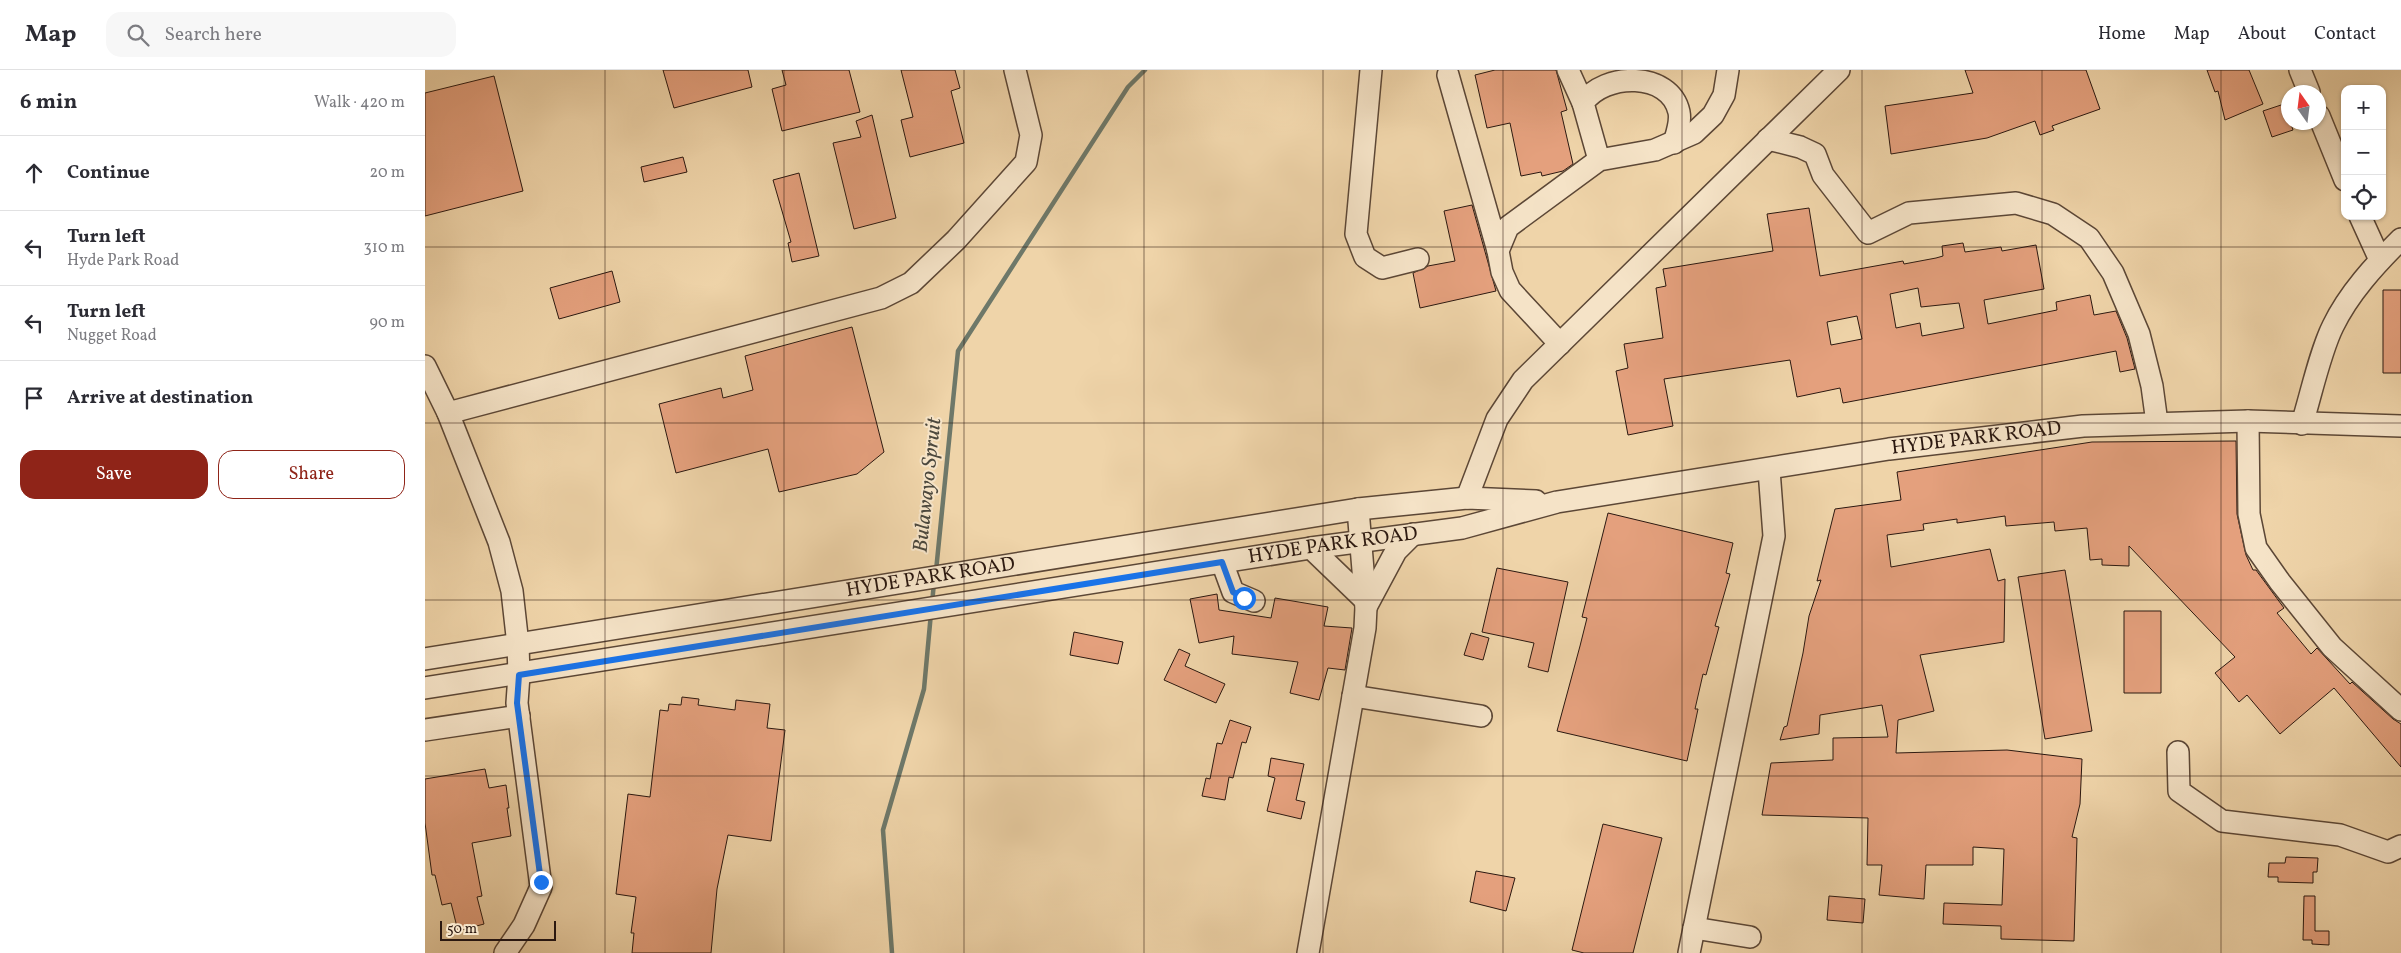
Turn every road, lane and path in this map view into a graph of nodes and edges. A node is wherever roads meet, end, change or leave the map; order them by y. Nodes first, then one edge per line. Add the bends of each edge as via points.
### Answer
1 (1015, 70) edge
2 (1371, 70) edge
3 (1568, 70) edge
4 (1728, 70) edge
5 (1839, 70) edge
6 (2300, 70) edge
7 (1448, 75) dead end
8 (2306, 85) edge
9 (1583, 103) junction
10 (2325, 130) edge
11 (1768, 139) junction
12 (1674, 142) junction
13 (1599, 160) junction
14 (2343, 175) edge
15 (2362, 220) edge
16 (2401, 239) edge
17 (1498, 251) junction
18 (1418, 259) dead end
19 (2381, 260) junction
20 (1560, 344) junction
21 (425, 366) edge
22 (447, 413) junction
23 (2248, 421) junction
24 (2157, 423) junction
25 (2302, 424) junction
26 (2401, 426) edge
27 (1769, 470) junction
28 (1467, 498) junction
29 (1557, 502) junction
30 (1359, 510) junction
31 (1231, 529) junction
32 (1413, 534) junction
33 (1360, 540) junction
34 (1311, 548) junction
35 (1230, 561) junction
36 (1254, 601) dead end
37 (1366, 604) junction
38 (518, 645) junction
39 (425, 659) edge
40 (519, 675) junction
41 (425, 688) edge
42 (1353, 696) junction
43 (2401, 710) edge
44 (519, 716) junction
45 (1481, 716) dead end
46 (425, 730) edge
47 (2178, 752) dead end
48 (2401, 846) edge
49 (1694, 928) junction
50 (1750, 937) dead end
51 (505, 953) edge
52 (1308, 953) edge
53 (1689, 953) edge

1 - 22 street via 1031,135 1025,162 956,240 911,283 881,298
2 - 18 street via 1356,234 1365,257 1382,268
3 - 9 street
4 - 12 street via 1724,95 1713,115 1694,133
5 - 11 street
6 - 8 street
7 - 17 street
9 - 12 street via 1590,94 1607,85 1628,79 1648,82 1668,94 1679,111
9 - 13 street
10 - 14 street
11 - 20 street
11 - 24 street via 1815,154 1823,175 1868,233 1909,213 2016,203 2053,214 2089,238 2113,273 2139,334
12 - 13 street via 1640,155
13 - 17 street via 1507,227
15 - 19 street
16 - 19 street
17 - 20 street via 1501,272 1510,290
19 - 25 street via 2345,303 2331,328
20 - 28 street via 1523,380 1502,410
21 - 22 street
22 - 38 street via 499,542 511,591
23 - 24 street, HYDE PARK ROAD
23 - 25 street, HYDE PARK ROAD
23 - 43 street via 2249,514 2256,548 2333,647
24 - 27 street, HYDE PARK ROAD via 2083,426 1889,449
25 - 26 street, HYDE PARK ROAD
27 - 29 street, HYDE PARK ROAD
27 - 49 street via 1774,536
28 - 29 street, HYDE PARK ROAD
28 - 30 street, HYDE PARK ROAD
29 - 32 street, HYDE PARK ROAD via 1462,528
30 - 31 street, HYDE PARK ROAD
30 - 33 street
31 - 35 street
31 - 38 street, HYDE PARK ROAD
32 - 33 street, HYDE PARK ROAD
32 - 37 street via 1396,551
33 - 34 street, HYDE PARK ROAD
33 - 37 street
34 - 35 street, HYDE PARK ROAD
34 - 37 street
35 - 36 street via 1233,592
35 - 40 street, HYDE PARK ROAD
37 - 42 street
38 - 39 street, HYDE PARK ROAD
38 - 40 street
40 - 41 street, HYDE PARK ROAD
40 - 44 street
42 - 45 street
42 - 52 street
44 - 46 street
44 - 51 street via 541,887 524,925
47 - 48 street via 2179,792 2222,821 2340,835 2388,852
49 - 50 street
49 - 53 street

